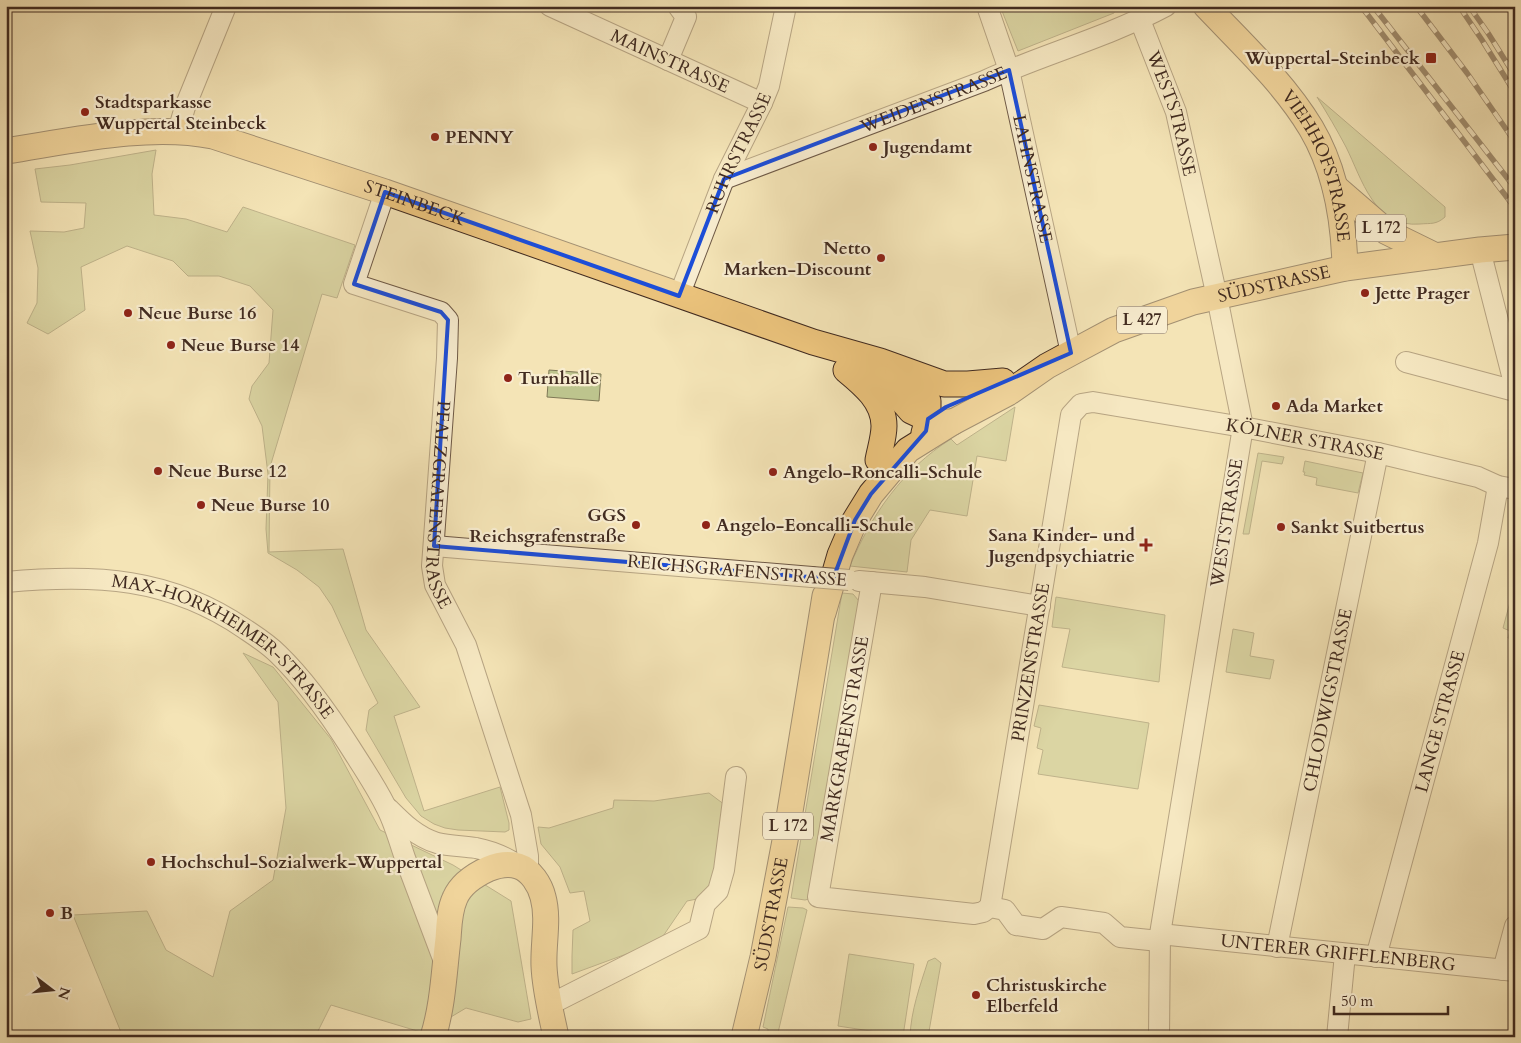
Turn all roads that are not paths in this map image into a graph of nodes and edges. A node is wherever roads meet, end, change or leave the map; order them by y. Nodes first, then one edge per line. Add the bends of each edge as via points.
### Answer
1 (226, 6) edge
2 (550, 6) edge
3 (678, 6) edge
4 (786, 6) edge
5 (987, 6) edge
6 (1166, 6) edge
7 (1206, 6) edge
8 (1143, 15) edge
9 (668, 60) junction
10 (1009, 70) junction
11 (762, 103) junction
12 (178, 132) junction
13 (6, 151) edge
14 (724, 180) junction
15 (1335, 187) junction
16 (385, 192) junction
17 (1514, 247) edge
18 (1480, 250) junction
19 (1436, 256) junction
20 (1345, 268) junction
21 (679, 296) junction
22 (1216, 296) junction
23 (813, 342) junction
24 (1071, 353) junction
25 (880, 361) junction
26 (1406, 362) dead end
27 (1047, 366) junction
28 (1003, 381) junction
29 (1515, 389) edge
30 (1093, 402) joint
31 (928, 419) junction
32 (953, 422) junction
33 (1243, 427) junction
34 (908, 450) junction
35 (1378, 453) junction
36 (878, 460) junction
37 (1507, 487) edge
38 (434, 546) junction
39 (6, 582) edge
40 (872, 582) junction
41 (1040, 606) junction
42 (823, 613) junction
43 (736, 777) dead end
44 (386, 806) junction
45 (525, 870) junction
46 (990, 907) junction
47 (1515, 926) edge
48 (1160, 937) junction
49 (1277, 947) junction
50 (1345, 954) junction
51 (1376, 957) junction
52 (446, 966) junction
53 (1509, 971) edge
54 (549, 1004) junction
55 (433, 1037) edge
56 (556, 1037) edge
57 (744, 1037) edge
58 (1159, 1037) edge
59 (1337, 1037) edge

1 - 12 street
2 - 9 street, MAINSTRASSE
3 - 9 street via 686,17
4 - 11 street, RUHRSTRASSE via 769,86
5 - 10 street, LAHNSTRASSE
6 - 8 street, WEIDENSTRASSE
7 - 15 main road, VIEHHOFSTRASSE via 1296,106 1325,157
8 - 10 street, WEIDENSTRASSE
8 - 22 street, WESTSTRASSE via 1176,112
9 - 11 street, MAINSTRASSE
10 - 14 street, WEIDENSTRASSE
10 - 24 street, LAHNSTRASSE
11 - 14 street, RUHRSTRASSE
12 - 13 main road, STEINBECK via 113,135
12 - 16 main road, STEINBECK via 213,136
14 - 21 street, RUHRSTRASSE
15 - 19 main road, L 172 via 1387,232
15 - 20 main road, VIEHHOFSTRASSE via 1344,239
16 - 21 main road, STEINBECK
16 - 38 street, PFALZGRAFENSTRASSE via 354,284 441,312 448,320
17 - 18 main road, SÜDSTRASSE / L 427
18 - 19 main road, SÜDSTRASSE / L 427
18 - 29 street
19 - 20 main road, SÜDSTRASSE / L 427
20 - 22 main road, SÜDSTRASSE / L 427
21 - 23 main road, STEINBECK
22 - 24 main road, SÜDSTRASSE / L 427 via 1114,330
22 - 33 street, WESTSTRASSE
23 - 25 main road
23 - 31 main road via 885,381 911,411
23 - 36 main road, L 172 via 865,386 879,404 884,425
24 - 27 main road, SÜDSTRASSE / L 427
25 - 28 main road via 944,384
25 - 31 main road via 900,372 928,401
26 - 29 street
27 - 28 main road, SÜDSTRASSE / L 427
27 - 32 main road, SÜDSTRASSE / L 427 via 1008,393
28 - 31 main road, SÜDSTRASSE / L 427 via 946,407
30 - 33 street, KÖLNER STRASSE
30 - 41 street, PRINZENSTRASSE via 1081,404 1071,415
31 - 32 main road
31 - 34 main road, L 172 via 926,431
31 - 36 main road, SÜDSTRASSE / L 172 via 896,441
32 - 34 main road, SÜDSTRASSE
33 - 35 street, KÖLNER STRASSE
33 - 48 street, WESTSTRASSE
34 - 42 main road, SÜDSTRASSE / L 172 via 855,520
35 - 37 street, KÖLNER STRASSE
35 - 49 street, CHLODWIGSTRASSE
36 - 42 main road, SÜDSTRASSE / L 172 via 842,512 834,533
37 - 51 street, LANGE STRASSE via 1488,543
38 - 40 street, REICHSGRAFENSTRASSE, bridge
38 - 45 street, PFALZGRAFENSTRASSE via 432,566 435,585 466,645 520,815 528,856
39 - 44 street, MAX-HORKHEIMER-STRASSE via 89,579 142,584 182,595 219,612 279,654 298,676 340,732
40 - 41 street, REICHSGRAFENSTRASSE
40 - 46 street, MARKGRAFENSTRASSE via 818,896 974,914
41 - 46 street, PRINZENSTRASSE
42 - 57 main road, SÜDSTRASSE / L 172 via 787,830 763,958
43 - 54 street via 724,870 718,891 705,904 699,929
44 - 45 street, MAX-HORKHEIMER-STRASSE via 427,839 491,852
44 - 52 street, MAX-HORKHEIMER-STRASSE
45 - 52 main road via 505,864 492,867 461,887 452,907
45 - 54 main road via 540,888 544,899 544,966
46 - 48 street, UNTERER GRIFFLENBERG via 1005,910 1016,925 1043,929 1061,917 1104,923 1120,937
47 - 53 street
48 - 49 street, UNTERER GRIFFLENBERG
48 - 58 street, WESTSTRASSE
49 - 50 street, UNTERER GRIFFLENBERG
50 - 51 street, UNTERER GRIFFLENBERG
50 - 59 street
51 - 53 street, UNTERER GRIFFLENBERG
52 - 55 main road
54 - 56 main road

